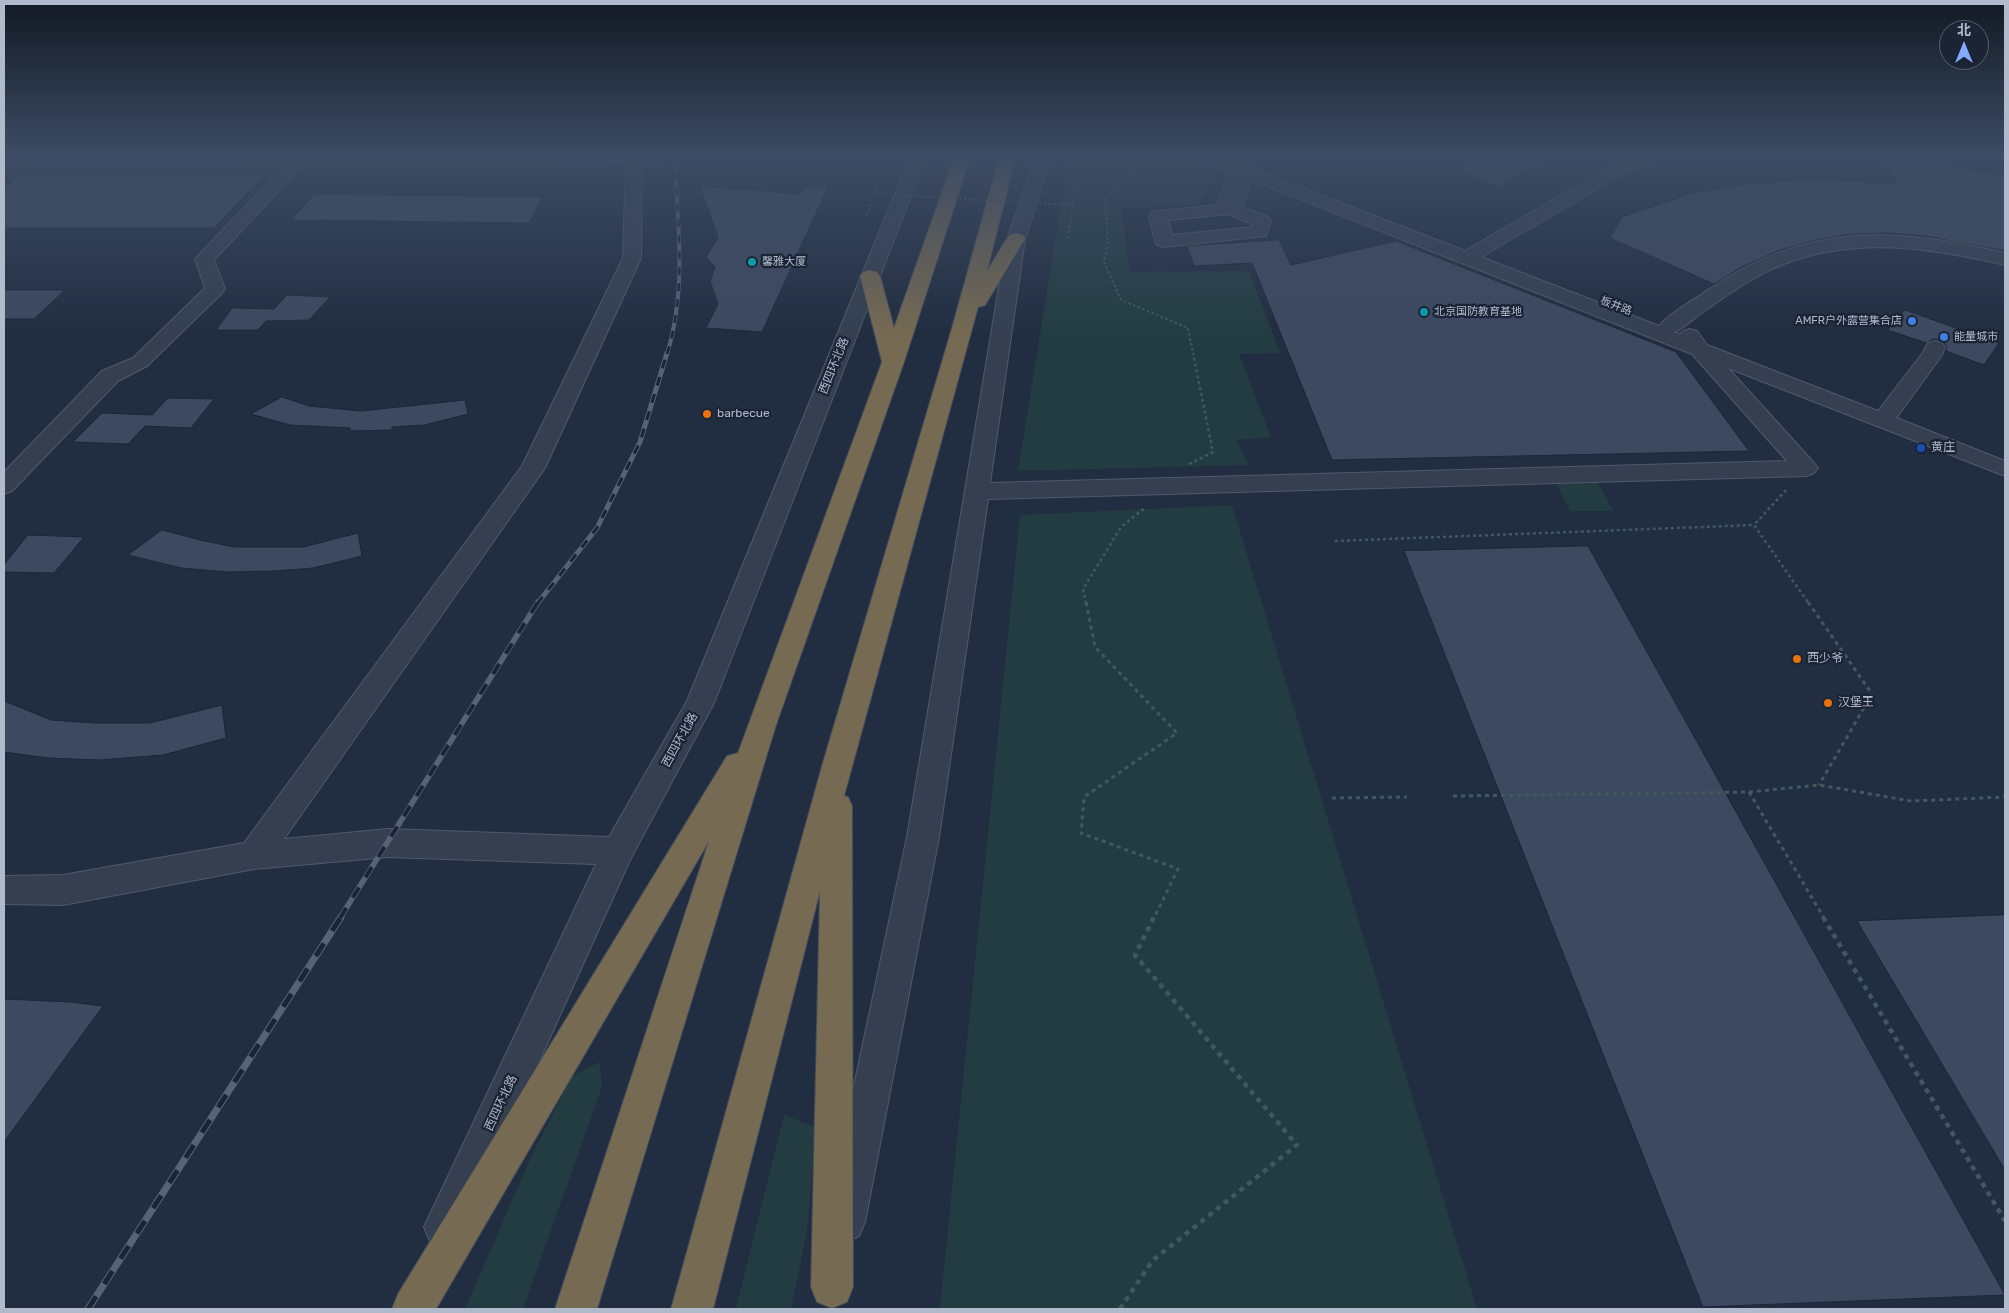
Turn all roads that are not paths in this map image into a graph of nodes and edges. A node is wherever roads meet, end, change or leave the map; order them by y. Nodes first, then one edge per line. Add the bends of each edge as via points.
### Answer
1 (245, 216) edge
2 (633, 216) edge
3 (894, 216) edge
4 (942, 216) edge
5 (992, 216) edge
6 (1024, 216) edge
7 (1158, 216) edge
8 (1249, 216) edge
9 (1371, 216) edge
10 (1537, 216) edge
11 (1016, 240) junction
12 (1471, 255) junction
13 (2005, 259) edge
14 (870, 276) junction
15 (962, 328) junction
16 (1686, 337) junction
17 (1935, 347) dead end
18 (893, 362) junction
19 (1890, 412) junction
20 (2005, 457) edge
21 (2005, 469) edge
22 (4, 486) edge
23 (977, 491) junction
24 (762, 725) junction
25 (837, 766) junction
26 (618, 852) junction
27 (254, 855) junction
28 (4, 890) edge
29 (831, 1298) edge
30 (406, 1309) edge
31 (413, 1309) edge
32 (576, 1309) edge
33 (692, 1309) edge

1 - 22 street via 204,259 215,289 140,362 110,376
2 - 27 street via 632,258 533,468
3 - 14 street, 西四环北路
4 - 18 highway
5 - 15 highway
6 - 11 street
7 - 8 street via 1164,241 1260,232 1262,221
9 - 12 street
10 - 12 street
11 - 15 highway
11 - 23 street
12 - 16 street
12 - 16 street, 板井路
13 - 16 street via 1943,245 1901,241 1862,240 1812,247 1757,268
14 - 18 highway
14 - 26 street, 西四环北路 via 700,703
15 - 25 highway
16 - 19 street, 板井路
16 - 21 street
16 - 23 street via 1806,468
17 - 19 street
18 - 24 highway
19 - 20 street, 板井路
23 - 29 street via 924,837
24 - 31 highway
24 - 32 highway
25 - 29 highway
25 - 33 highway
26 - 27 street via 388,843
26 - 30 street, 西四环北路
27 - 28 street via 63,890

